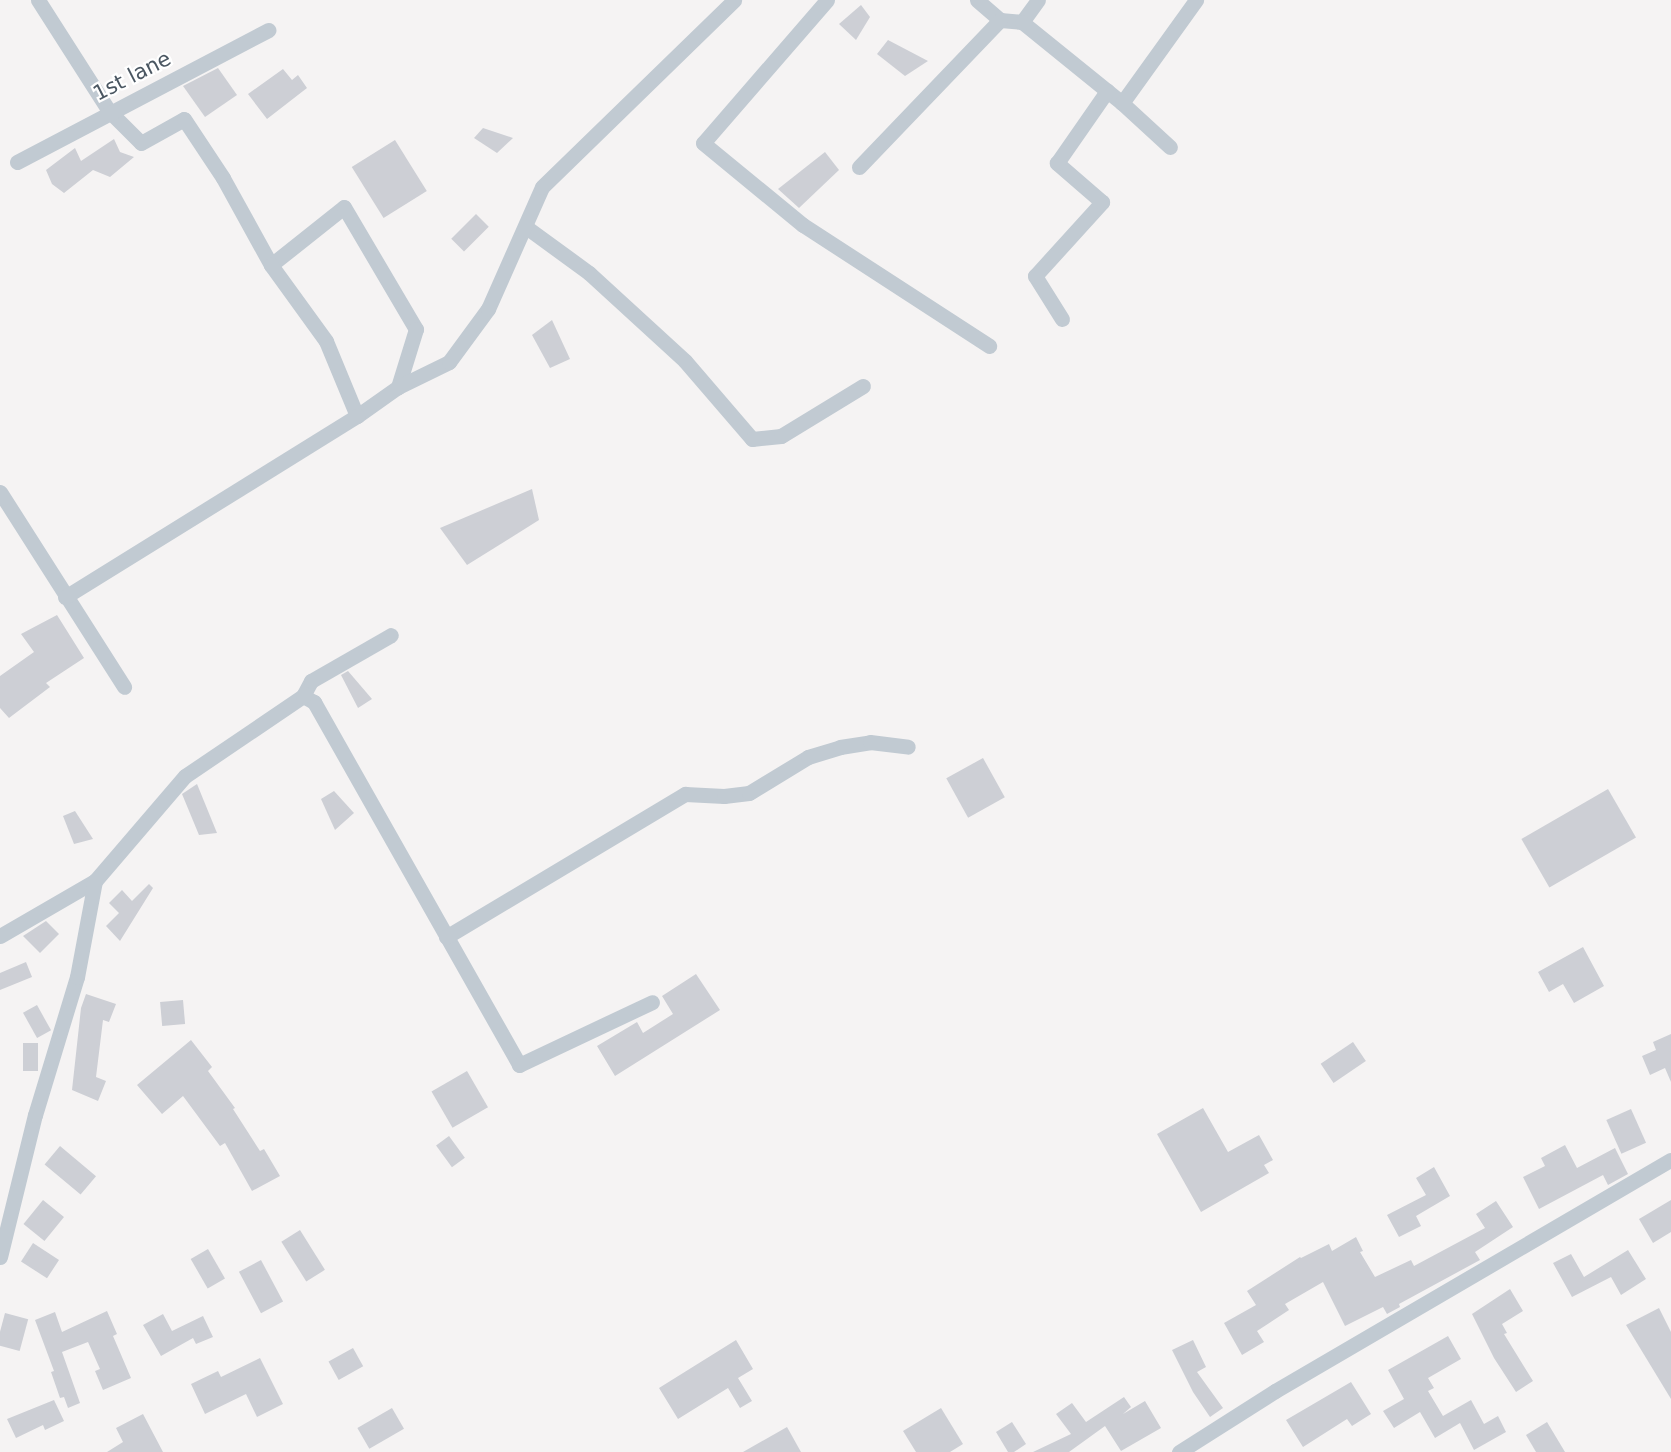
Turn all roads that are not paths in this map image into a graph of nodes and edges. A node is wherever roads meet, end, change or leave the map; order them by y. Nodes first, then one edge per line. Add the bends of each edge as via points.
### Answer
1 (38, 0) edge
2 (734, 0) edge
3 (827, 0) edge
4 (977, 0) edge
5 (1038, 0) edge
6 (1196, 0) edge
7 (1000, 20) junction
8 (1022, 22) junction
9 (268, 30) dead end
10 (1107, 91) junction
11 (1122, 104) junction
12 (109, 111) junction
13 (1170, 147) dead end
14 (17, 162) dead end
15 (859, 167) dead end
16 (526, 226) junction
17 (271, 265) junction
18 (1062, 319) dead end
19 (989, 346) dead end
20 (863, 386) dead end
21 (398, 387) junction
22 (357, 416) junction
23 (0, 492) edge
24 (65, 597) junction
25 (391, 635) dead end
26 (124, 687) dead end
27 (303, 696) junction
28 (908, 747) dead end
29 (95, 881) junction
30 (0, 936) edge
31 (446, 937) junction
32 (652, 1002) dead end
33 (1671, 1160) edge
34 (0, 1257) edge
35 (1179, 1452) edge

1 - 12 street
2 - 16 street via 542,187
3 - 19 street via 703,143 803,225
4 - 7 street
5 - 8 street
6 - 11 street
7 - 8 street
7 - 15 street
8 - 10 street
9 - 12 street, 1st lane
10 - 11 street
10 - 18 street via 1057,163 1102,202 1035,276
11 - 13 street
12 - 14 street, 1st lane
12 - 17 street via 141,142 184,119 224,178
16 - 20 street via 589,273 685,361 752,439 781,436
16 - 21 street via 488,309 449,362
17 - 21 street via 344,207 416,329
17 - 22 street via 326,341
21 - 22 street
22 - 24 street
23 - 24 street
24 - 26 street
25 - 27 street via 311,681
27 - 29 street via 185,776
27 - 31 street via 314,702
28 - 31 street via 870,742 840,747 808,757 749,793 685,794
29 - 30 street
29 - 34 street via 77,977 35,1114
31 - 32 street via 519,1065
33 - 35 street via 1275,1391

